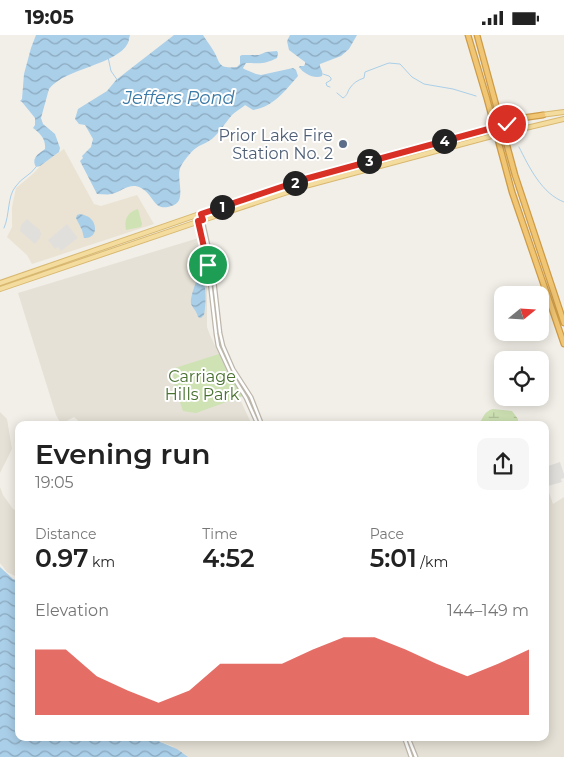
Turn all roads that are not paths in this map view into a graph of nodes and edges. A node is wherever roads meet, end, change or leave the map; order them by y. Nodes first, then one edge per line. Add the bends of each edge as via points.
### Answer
1 (468, 35) edge
2 (477, 35) edge
3 (564, 112) edge
4 (498, 113) junction
5 (543, 115) junction
6 (564, 119) edge
7 (502, 126) junction
8 (495, 128) junction
9 (503, 133) junction
10 (496, 135) junction
11 (198, 215) junction
12 (201, 220) junction
13 (0, 283) edge
14 (0, 289) edge
15 (564, 323) edge
16 (564, 344) edge
17 (256, 421) edge
18 (260, 421) edge
19 (406, 741) edge
20 (410, 741) edge
21 (412, 757) edge
22 (416, 757) edge

1 - 8 highway
2 - 4 highway
3 - 5 main road
4 - 5 highway via 508,120
4 - 7 highway
5 - 7 main road
6 - 9 main road
7 - 8 main road
7 - 9 highway
8 - 10 highway
8 - 11 main road via 321,175
9 - 10 main road
9 - 15 highway
10 - 12 main road via 318,183
10 - 16 highway
11 - 12 street
11 - 13 main road
12 - 14 main road
12 - 17 street via 218,346
12 - 18 street via 212,263 223,346
19 - 21 street
20 - 22 street

